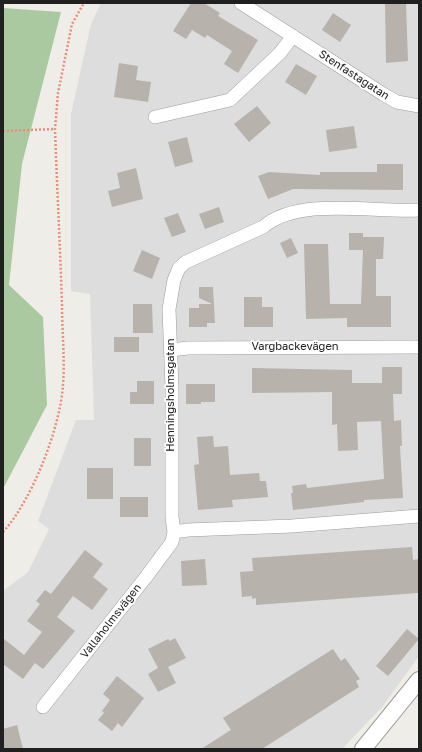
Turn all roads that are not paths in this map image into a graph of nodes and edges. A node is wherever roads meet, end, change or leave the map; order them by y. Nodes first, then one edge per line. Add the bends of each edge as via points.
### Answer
1 (241, 3) edge
2 (293, 36) junction
3 (419, 106) edge
4 (155, 117) dead end
5 (419, 210) edge
6 (419, 347) edge
7 (171, 350) junction
8 (419, 516) edge
9 (174, 532) junction
10 (419, 680) edge
11 (42, 707) dead end
12 (363, 749) edge

1 - 2 street, Stenfastagatan
2 - 3 street, Stenfastagatan via 397,102
2 - 4 street via 280,53 230,100
5 - 7 street, Henningsholmsgatan via 311,208 271,220 263,227 191,258 179,268 174,280 169,309
6 - 7 street, Vargbackevägen
7 - 9 street, Henningsholmsgatan
8 - 9 street
9 - 11 street, Vallaholmsvägen via 172,542 146,577
10 - 12 street

